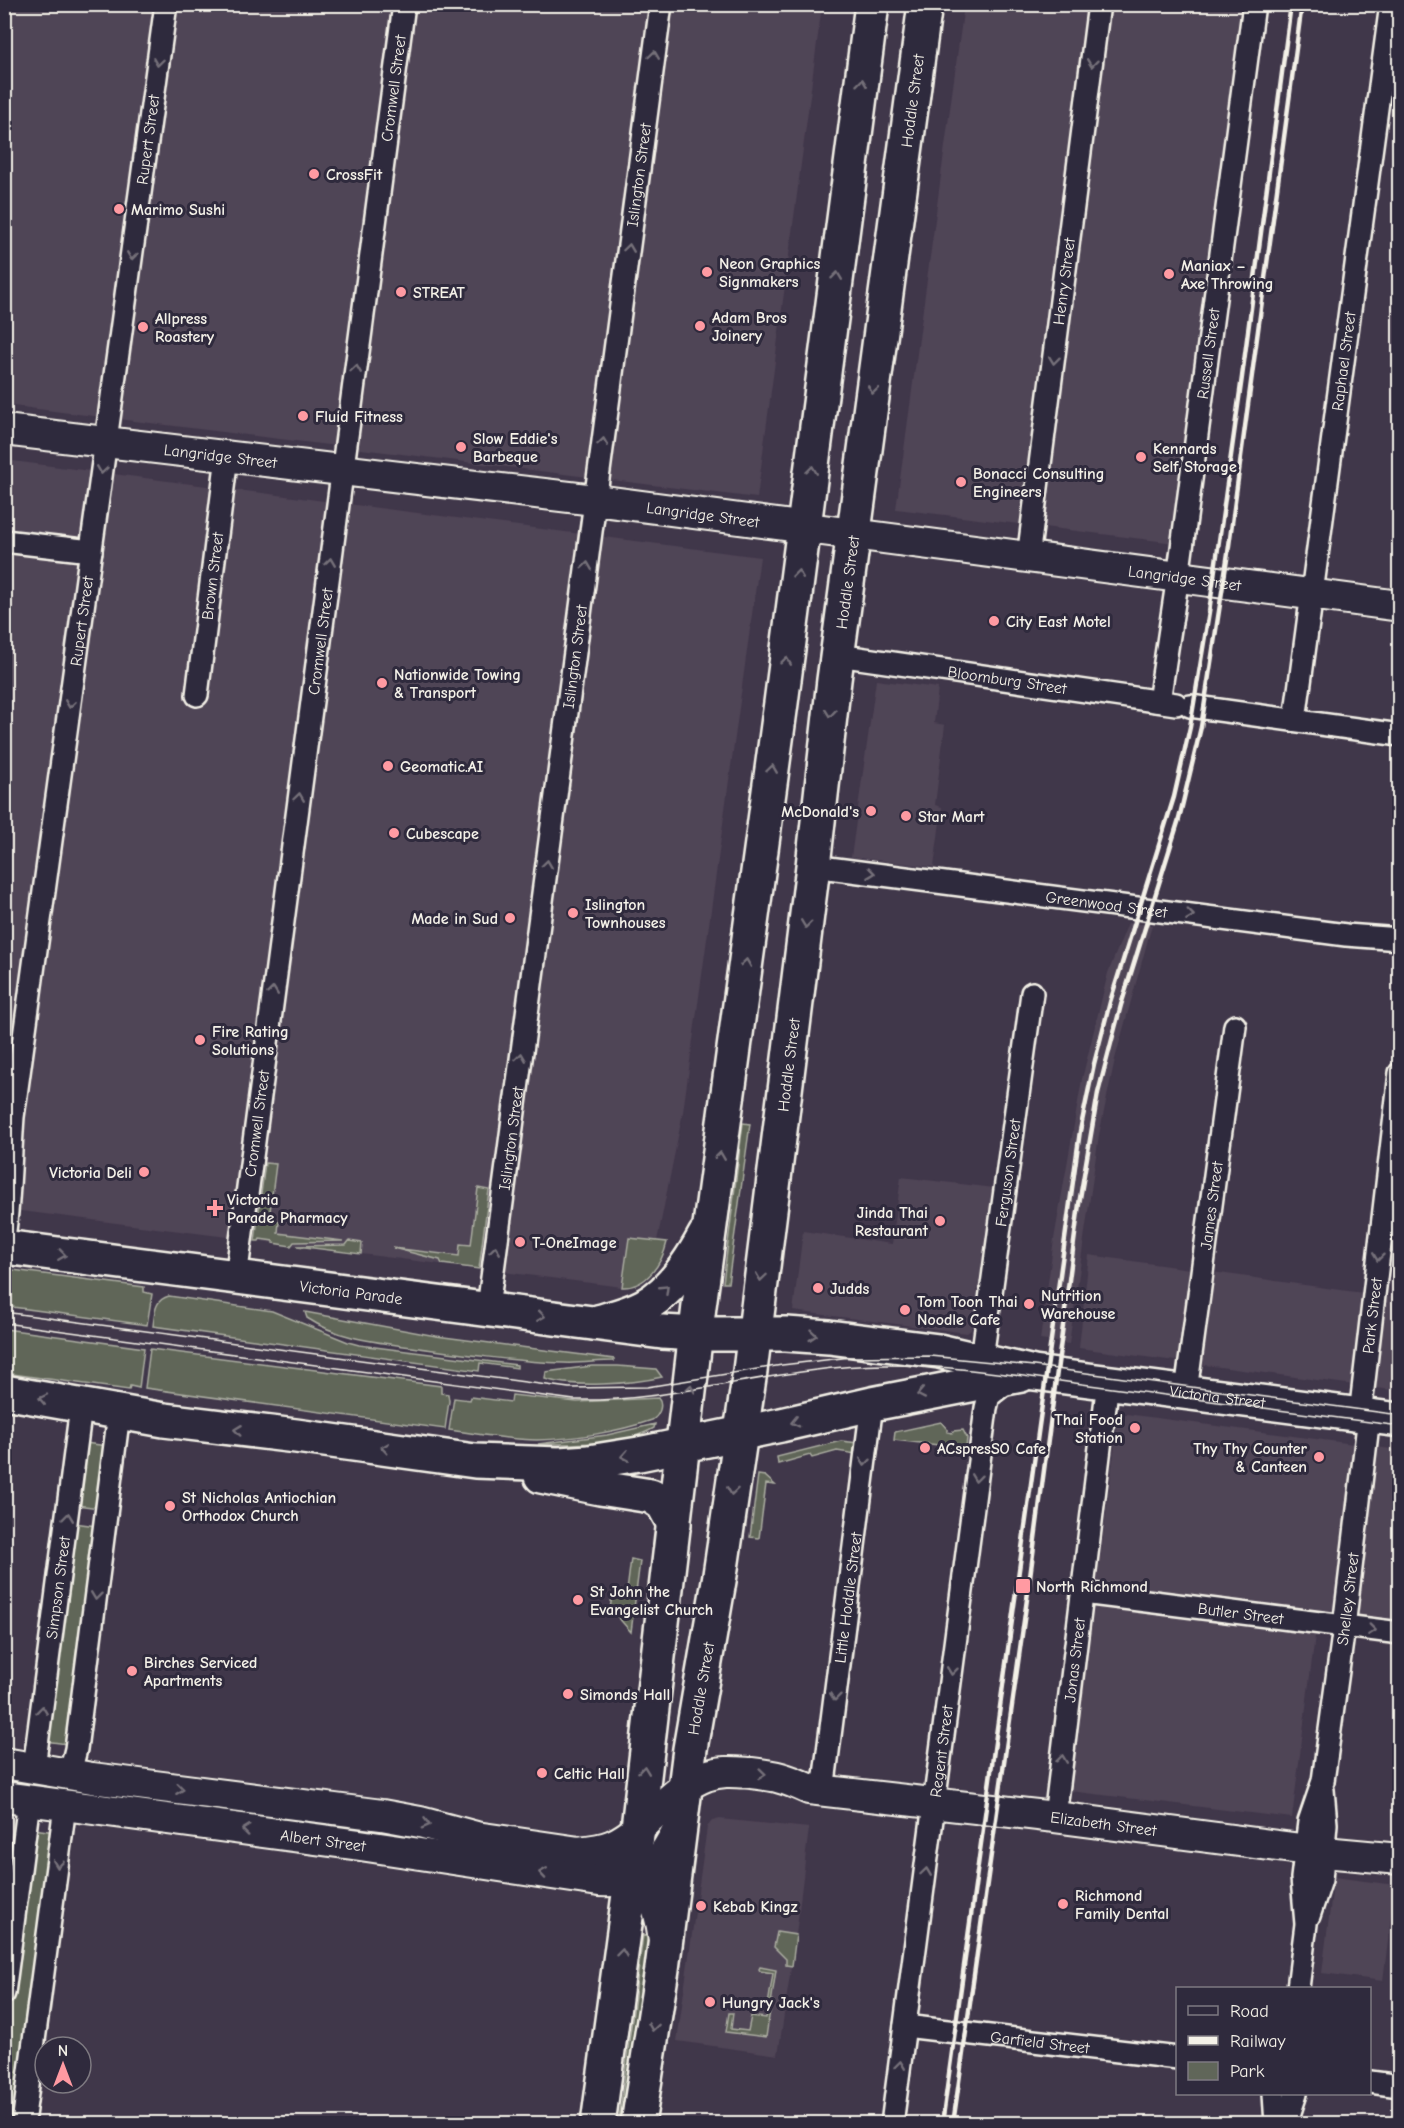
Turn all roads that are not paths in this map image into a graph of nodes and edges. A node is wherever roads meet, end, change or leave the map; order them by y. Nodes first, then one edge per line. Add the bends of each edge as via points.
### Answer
1 (166, 4) edge
2 (404, 4) edge
3 (661, 4) edge
4 (872, 4) edge
5 (925, 4) edge
6 (1099, 4) edge
7 (1254, 4) edge
8 (1391, 4) edge
9 (4, 430) edge
10 (106, 443) junction
11 (227, 456) junction
12 (342, 469) junction
13 (595, 500) junction
14 (804, 528) junction
15 (854, 534) junction
16 (4, 541) edge
17 (91, 551) junction
18 (1028, 558) junction
19 (1177, 578) junction
20 (1313, 594) junction
21 (1400, 606) edge
22 (838, 655) junction
23 (197, 695) dead end
24 (1174, 704) junction
25 (1295, 720) junction
26 (1400, 735) edge
27 (813, 866) junction
28 (1400, 939) edge
29 (1032, 993) dead end
30 (1235, 1026) dead end
31 (1400, 1073) edge
32 (713, 1214) junction
33 (4, 1238) edge
34 (4, 1247) edge
35 (236, 1278) junction
36 (488, 1308) junction
37 (595, 1323) junction
38 (755, 1333) junction
39 (697, 1334) junction
40 (939, 1351) junction
41 (983, 1351) junction
42 (1034, 1372) junction
43 (1187, 1384) junction
44 (970, 1385) junction
45 (1003, 1385) junction
46 (4, 1392) edge
47 (1107, 1398) junction
48 (1243, 1399) junction
49 (872, 1404) junction
50 (81, 1407) junction
51 (119, 1413) junction
52 (1376, 1417) edge
53 (741, 1433) junction
54 (683, 1444) junction
55 (475, 1461) junction
56 (674, 1524) junction
57 (1083, 1593) junction
58 (1344, 1627) junction
59 (1400, 1634) edge
60 (4, 1763) edge
61 (34, 1768) junction
62 (70, 1773) junction
63 (686, 1786) junction
64 (816, 1790) junction
65 (17, 1799) edge
66 (935, 1803) junction
67 (65, 1806) junction
68 (364, 1813) junction
69 (1055, 1817) junction
70 (682, 1820) junction
71 (638, 1828) junction
72 (360, 1845) junction
73 (1315, 1851) junction
74 (577, 1852) junction
75 (1400, 1859) edge
76 (635, 1875) junction
77 (665, 1946) junction
78 (1298, 1987) edge
79 (4, 1993) edge
80 (905, 2026) junction
81 (1176, 2058) edge
82 (1371, 2082) edge
83 (1400, 2086) edge
84 (1274, 2095) edge
85 (1296, 2095) edge
86 (23, 2124) edge
87 (598, 2124) edge
88 (638, 2124) edge
89 (892, 2124) edge
90 (1276, 2124) edge
91 (1286, 2124) edge

1 -> 10 street, Rupert Street
12 -> 2 street, Cromwell Street
13 -> 3 street, Islington Street
14 -> 4 main road
5 -> 15 main road, Hoddle Street
6 -> 18 street, Henry Street
7 - 19 street, Russell Street
8 - 20 street, Raphael Street
9 - 10 street, Langridge Street
10 - 11 street, Langridge Street
10 -> 17 street, Rupert Street
11 - 12 street, Langridge Street
11 - 23 street, Brown Street
12 - 13 street, Langridge Street
35 -> 12 street, Cromwell Street
13 - 14 street, Langridge Street
36 -> 13 street, Islington Street
14 - 15 street, Langridge Street
32 -> 14 main road
15 - 18 street, Langridge Street
15 - 22 main road, Hoddle Street
16 - 17 street
17 -> 33 street, Rupert Street via 13,1117
18 - 19 street, Langridge Street
19 - 20 street, Langridge Street
19 - 24 street, Russell Street via 1160,695
20 - 21 street, Langridge Street
20 - 25 street, Raphael Street
22 - 24 street, Bloomburg Street
22 -> 27 main road, Hoddle Street
24 - 25 street, Bloomburg Street
25 - 26 street, Bloomburg Street
27 -> 28 street, Greenwood Street
27 -> 38 main road, Hoddle Street
29 - 41 street, Ferguson Street
30 - 43 street, James Street
31 -> 52 street, Park Street
37 -> 32 main road via 637,1309 660,1295 692,1257
32 - 39 main road
34 -> 35 main road, Victoria Parade
35 - 36 main road, Victoria Parade
36 -> 37 main road, Victoria Parade
37 - 39 main road, Victoria Parade
38 - 39 main road, Victoria Street
38 -> 40 main road, Victoria Street via 810,1335
38 - 53 main road, Hoddle Street
54 -> 39 main road
40 - 41 main road
40 - 42 main road, Victoria Street
41 - 43 main road via 1156,1374
42 - 44 main road, Victoria Street
42 - 48 main road, Victoria Street
43 - 48 main road
44 - 45 main road
44 -> 49 main road, Victoria Street
45 - 47 main road
45 -> 66 street, Regent Street via 989,1396 986,1408
50 -> 46 main road
47 - 48 main road via 1186,1406
47 - 57 street, Jonas Street
48 - 52 main road, Victoria Street
49 -> 53 main road, Victoria Street
49 -> 64 street, Little Hoddle Street
50 - 51 main road
61 -> 50 street, Simpson Street
55 -> 51 main road
51 -> 62 street
52 - 58 street, Shelley Street
53 - 54 main road, Victoria Street
53 -> 63 main road, Hoddle Street
54 -> 55 main road via 575,1463
54 - 56 main road
55 - 56 main road via 651,1496 663,1504
71 -> 56 main road
57 - 58 street, Butler Street
69 -> 57 street, Jonas Street
58 -> 59 street, Butler Street
58 - 73 street, Shelley Street via 1323,1780 1326,1824
60 - 61 street, Albert Street
61 - 62 street, Albert Street
61 - 65 street
62 - 67 street
62 -> 68 street, Albert Street
63 -> 64 street, Elizabeth Street via 707,1775 730,1771 781,1776
63 - 70 main road, Hoddle Street
63 - 71 street, Elizabeth Street
64 - 66 street, Elizabeth Street
64 - 70 street, Elizabeth Street via 779,1797 717,1792 700,1799
65 - 67 street, Albert Street
65 - 79 street
66 - 69 street, Elizabeth Street
80 -> 66 street, Regent Street
72 -> 67 street, Albert Street
67 -> 86 street
68 - 72 street
68 -> 74 street, Albert Street via 411,1820 477,1838
69 - 73 street, Elizabeth Street
70 - 76 street via 664,1854 652,1868
70 - 77 main road, Hoddle Street
71 - 74 street, Albert Street via 614,1845
71 - 76 main road
76 -> 72 street, Albert Street via 614,1882 599,1881
73 - 75 street, Elizabeth Street
73 - 78 street, Shelley Street via 1321,1880 1306,1924
74 - 76 street, Albert Street via 612,1857
76 - 77 street via 655,1902
87 -> 76 main road
77 -> 88 main road, Hoddle Street
80 - 81 street, Garfield Street
89 -> 80 street, Regent Street
82 - 83 street
84 - 90 street
85 - 91 street

